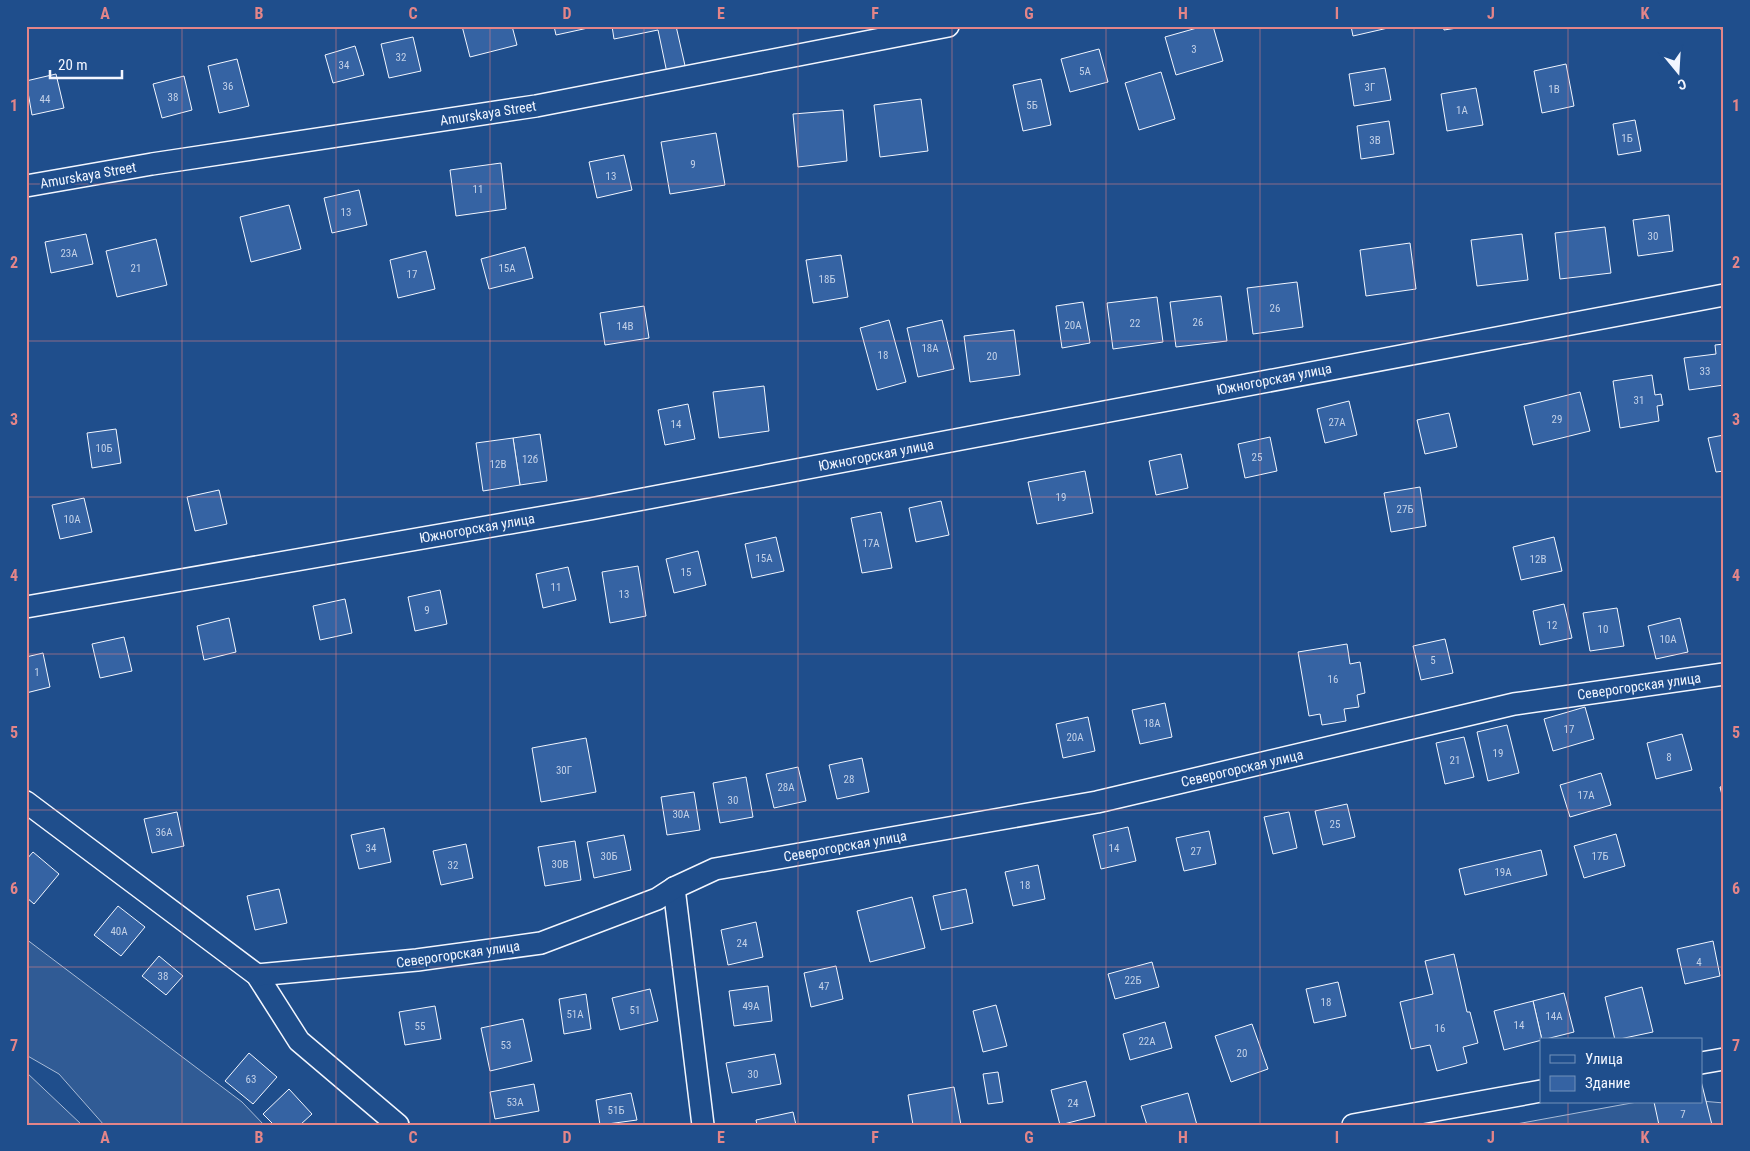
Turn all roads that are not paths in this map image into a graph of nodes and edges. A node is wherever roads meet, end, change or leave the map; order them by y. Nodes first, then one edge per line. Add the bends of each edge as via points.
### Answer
1 (948, 26) edge
2 (26, 186) edge
3 (1724, 294) edge
4 (26, 607) edge
5 (1724, 674) edge
6 (26, 802) edge
7 (674, 888) junction
8 (257, 975) junction
9 (1724, 1059) edge
10 (1702, 1063) edge
11 (1540, 1091) edge
12 (398, 1125) edge
13 (703, 1125) edge
14 (1353, 1125) edge

1 - 2 street, Amurskaya Street via 536,106
3 - 4 street, Южногорская улица via 600,507
5 - 7 street, Северогорская улица via 1514,704 1097,802 715,869
6 - 8 street
7 - 8 street, Северогорская улица via 657,898 541,942 417,960
7 - 13 street
8 - 12 street via 299,1041
9 - 10 street
11 - 14 street

